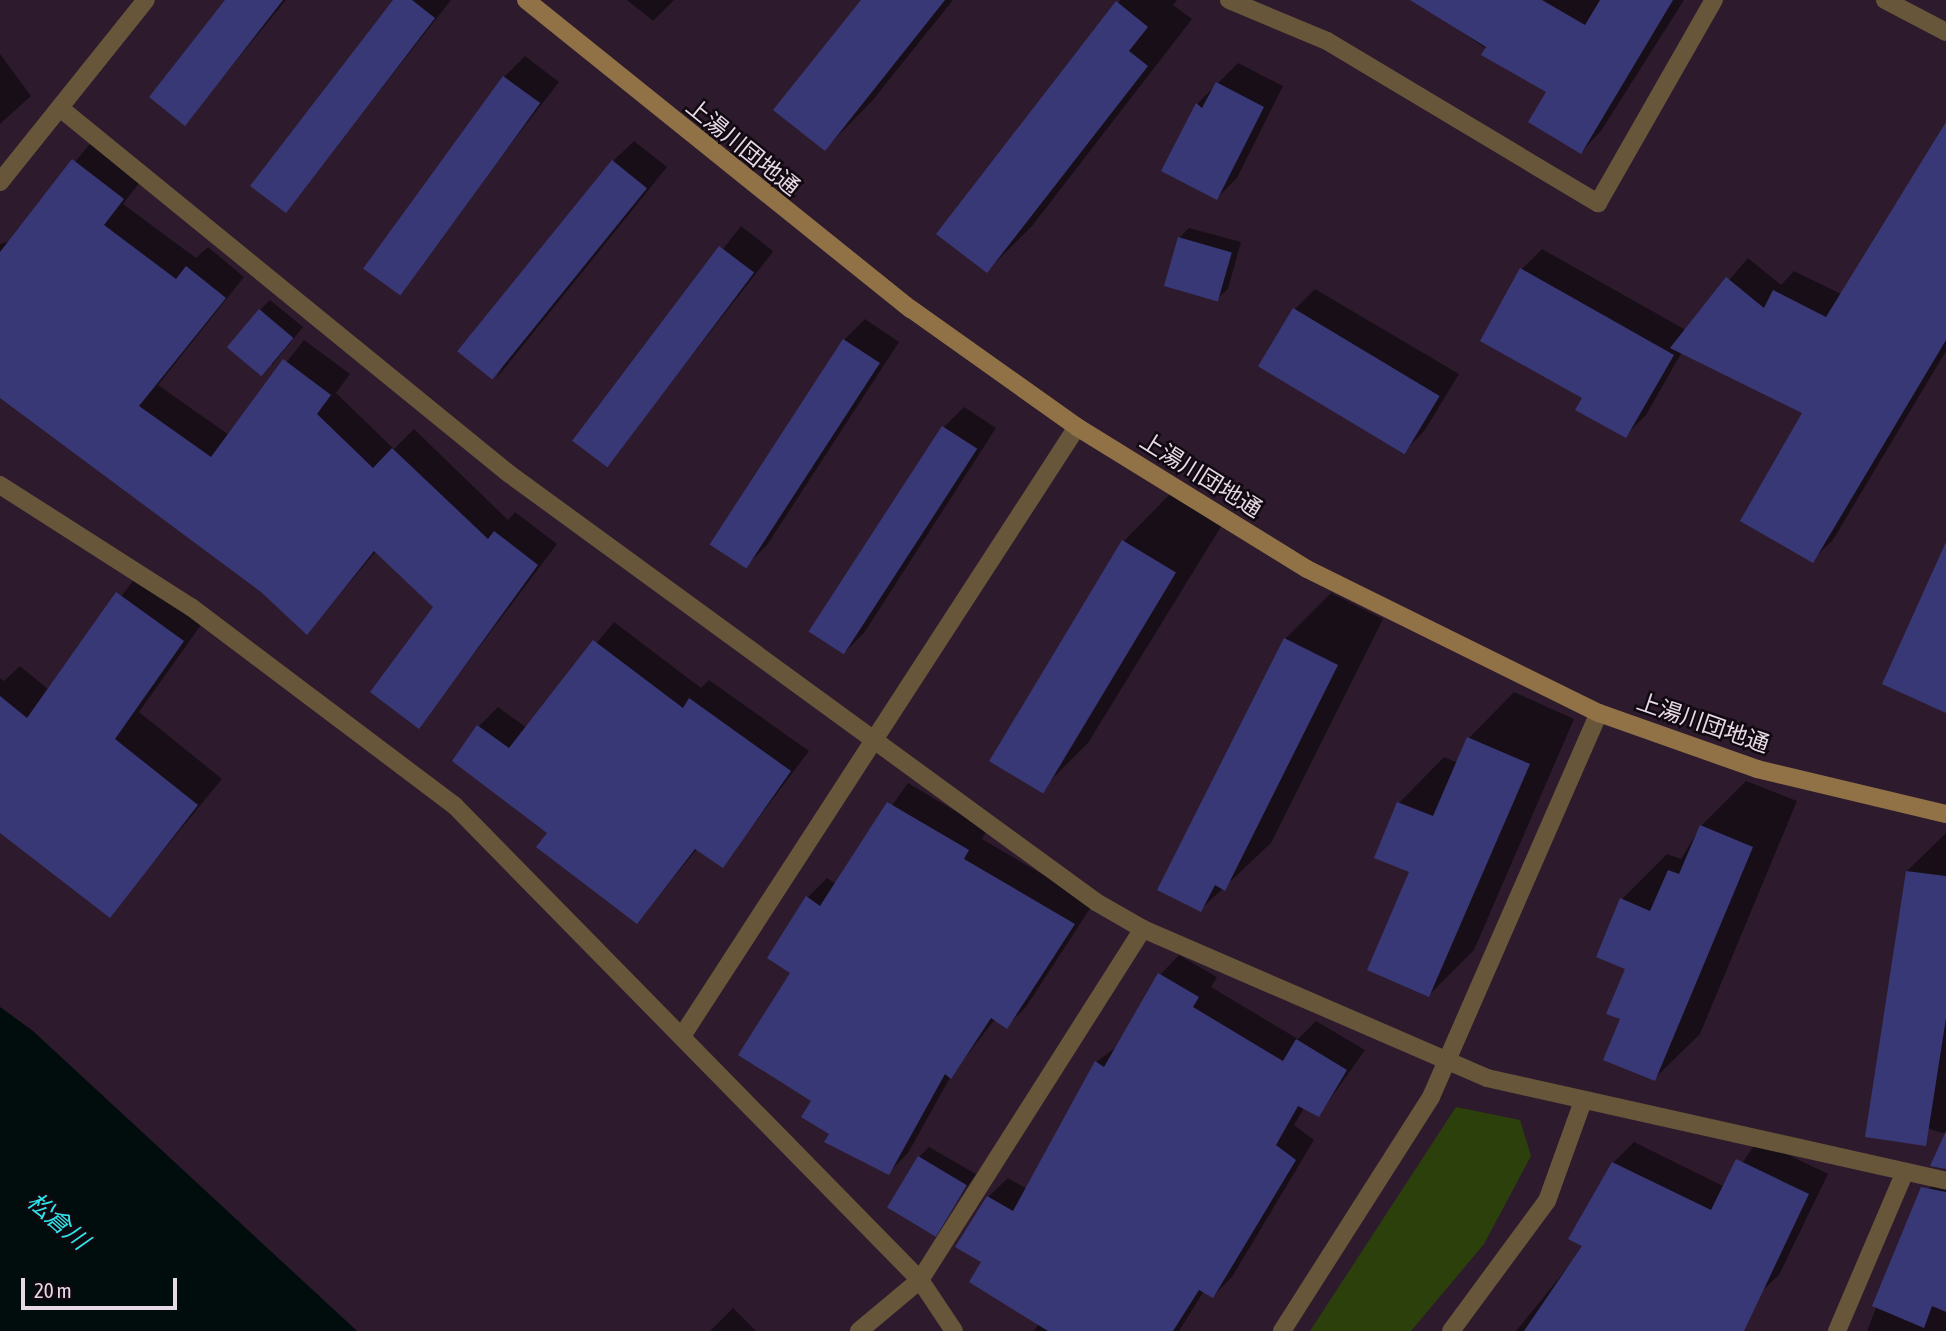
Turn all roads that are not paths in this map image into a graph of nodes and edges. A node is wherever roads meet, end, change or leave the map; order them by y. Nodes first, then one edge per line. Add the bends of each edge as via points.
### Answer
1 (146, 0) edge
2 (526, 0) edge
3 (1229, 0) edge
4 (1714, 0) edge
5 (1885, 0) edge
6 (1946, 32) edge
7 (60, 108) junction
8 (0, 182) edge
9 (1077, 427) junction
10 (0, 485) edge
11 (1599, 713) junction
12 (874, 742) junction
13 (1946, 814) edge
14 (1143, 929) junction
15 (684, 1033) junction
16 (1449, 1061) junction
17 (1583, 1101) junction
18 (1903, 1176) junction
19 (1946, 1181) edge
20 (920, 1280) junction
21 (859, 1331) edge
22 (954, 1331) edge
23 (1282, 1331) edge
24 (1451, 1331) edge
25 (1837, 1331) edge

1 - 7 street
2 - 9 street, 上湯川団地通 via 737,175
3 - 4 street via 1327,41 1598,203
5 - 6 street
7 - 8 street
7 - 12 street via 508,473
9 - 11 street, 上湯川団地通 via 1307,569
9 - 12 street
10 - 15 street via 191,607 454,805
11 - 13 street, 上湯川団地通 via 1770,772
11 - 16 street
12 - 14 street
12 - 15 street
14 - 16 street
14 - 20 street
15 - 20 street
16 - 17 street
16 - 23 street
17 - 18 street
17 - 24 street via 1546,1201
18 - 19 street
18 - 25 street
20 - 21 street
20 - 22 street

